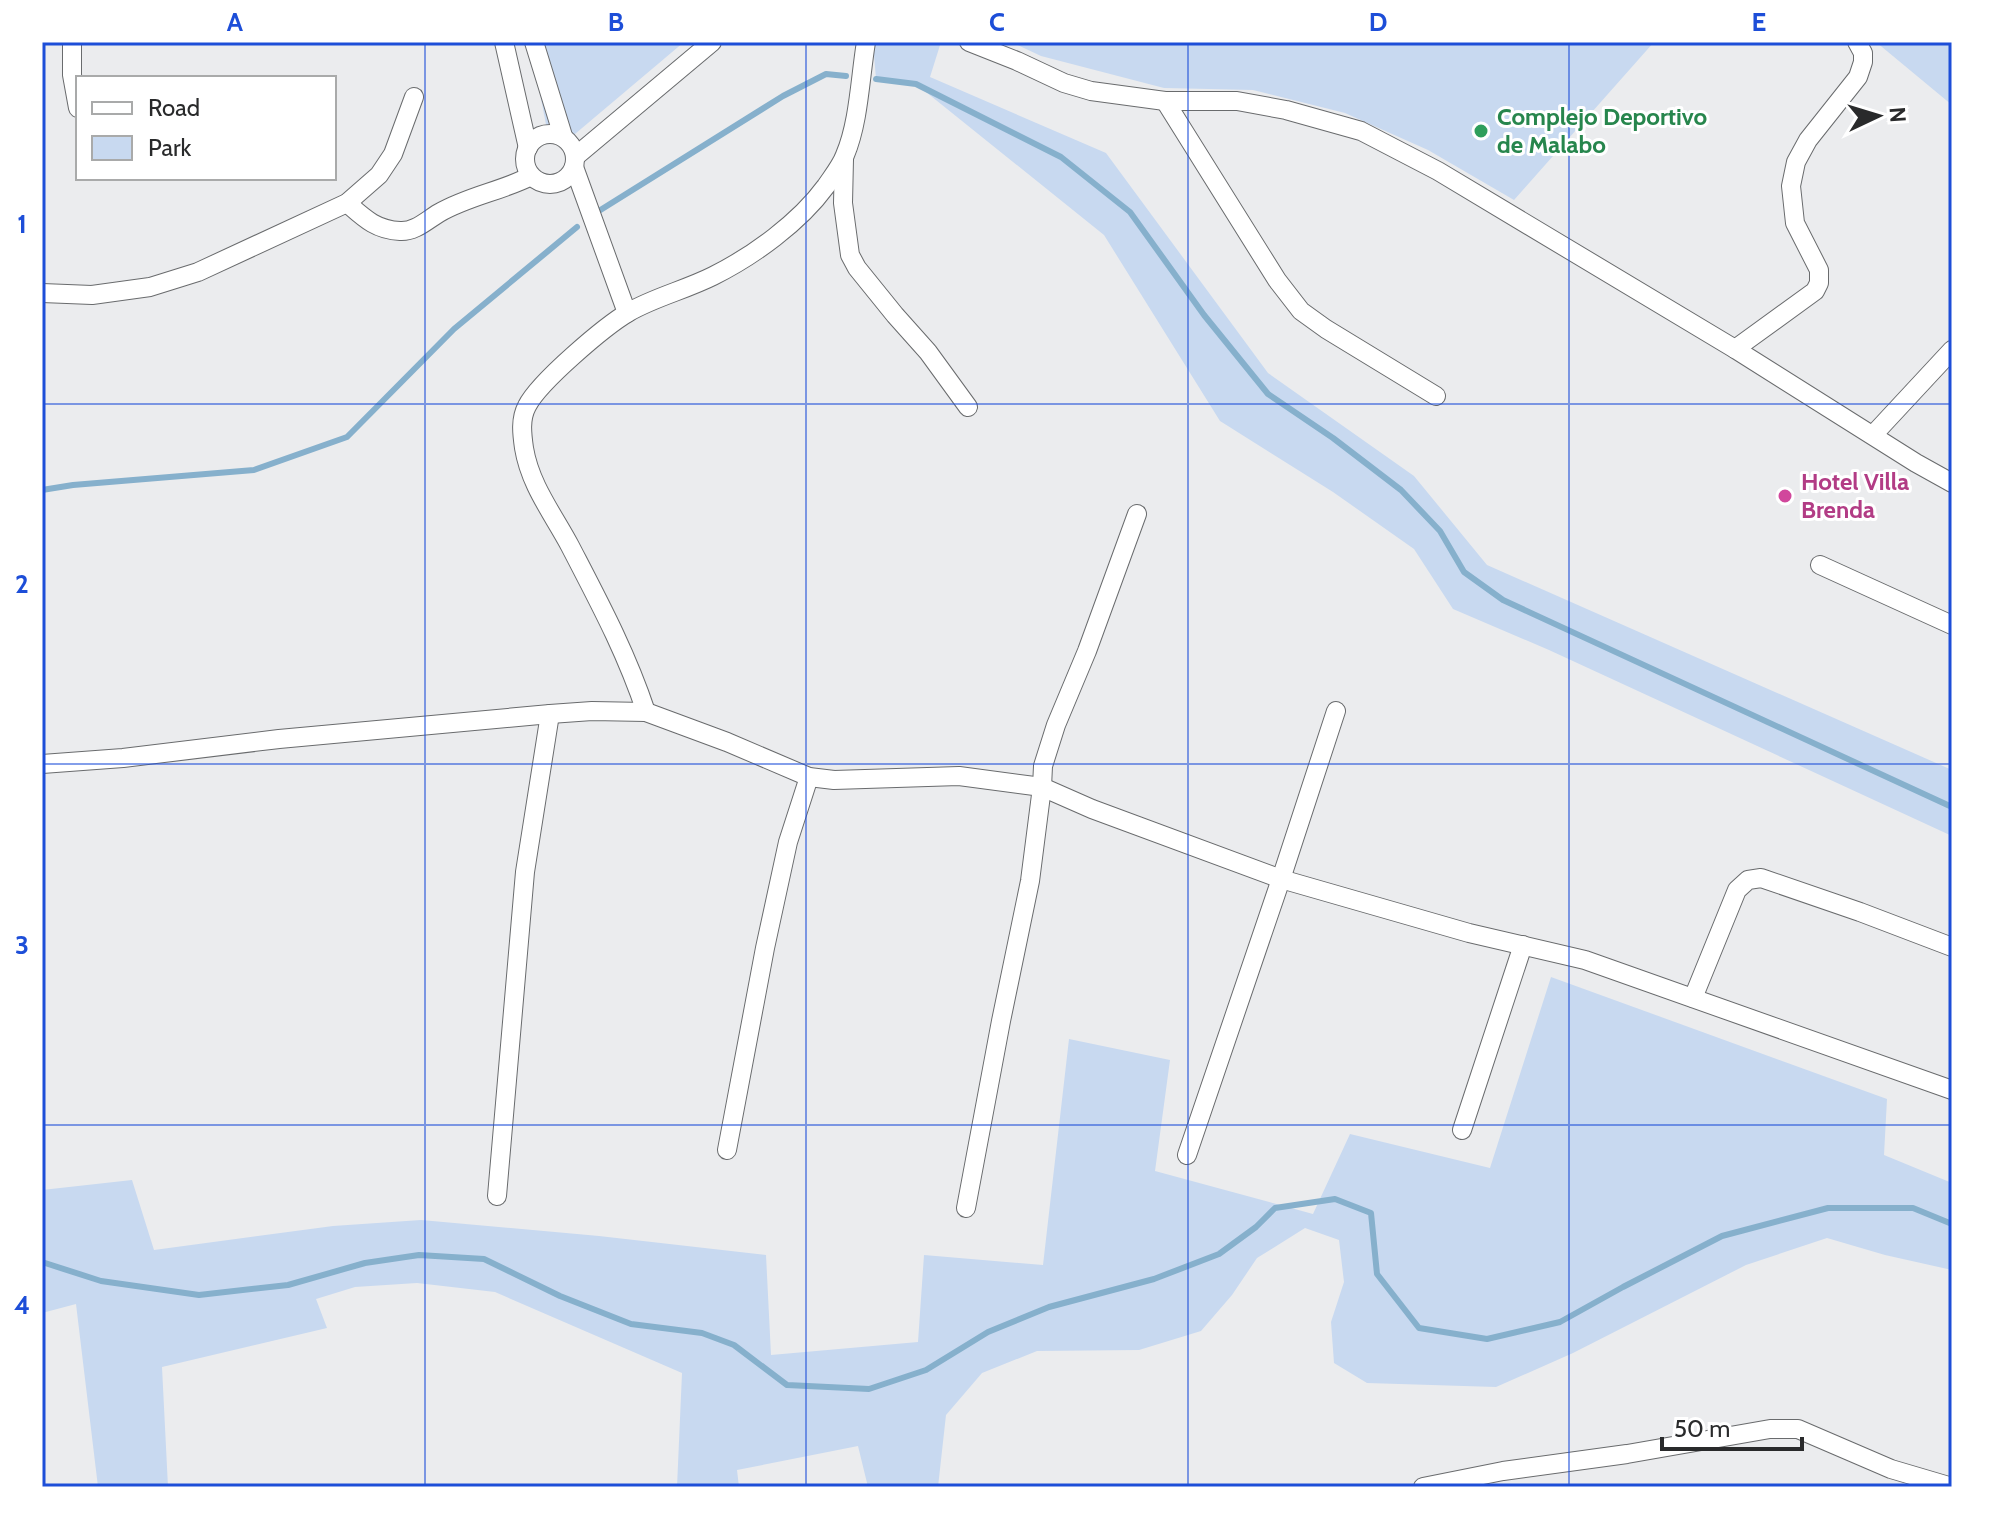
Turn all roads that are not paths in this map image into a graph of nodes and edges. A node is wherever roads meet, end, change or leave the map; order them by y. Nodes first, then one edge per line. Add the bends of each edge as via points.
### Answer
1 (72, 42) edge
2 (504, 42) edge
3 (534, 42) edge
4 (712, 42) edge
5 (866, 42) edge
6 (969, 42) edge
7 (1857, 42) edge
8 (76, 97) edge
9 (414, 97) dead end
10 (1165, 101) junction
11 (563, 136) junction
12 (528, 148) junction
13 (844, 157) junction
14 (575, 162) junction
15 (531, 176) junction
16 (347, 203) junction
17 (42, 293) edge
18 (627, 313) junction
19 (1735, 349) junction
20 (1952, 350) edge
21 (1436, 396) dead end
22 (968, 407) dead end
23 (1873, 435) junction
24 (1952, 483) edge
25 (1137, 514) dead end
26 (1820, 565) dead end
27 (1952, 625) edge
28 (1336, 711) dead end
29 (646, 712) junction
30 (550, 714) junction
31 (42, 764) edge
32 (809, 777) junction
33 (1042, 787) junction
34 (1281, 879) junction
35 (1523, 945) junction
36 (1952, 947) edge
37 (1693, 998) junction
38 (1952, 1090) edge
39 (1462, 1130) dead end
40 (727, 1150) dead end
41 (1187, 1155) dead end
42 (497, 1196) dead end
43 (966, 1208) dead end
44 (1423, 1487) edge
45 (1952, 1487) edge

1 - 8 street
2 - 12 street
3 - 11 street
4 - 14 street
5 - 13 street
6 - 10 street via 1064,83
7 - 19 street via 1863,53 1858,77 1808,140 1791,186 1795,223 1819,270 1819,283
9 - 16 street via 393,154 379,175
10 - 19 street via 1237,101 1361,131 1438,171
10 - 21 street via 1301,311
11 - 12 street via 547,134
11 - 14 street
12 - 15 street
13 - 18 street via 806,210 772,239 714,276
13 - 22 street via 850,255
14 - 15 street via 561,183 550,185
14 - 18 street
15 - 16 street via 403,232 371,224
16 - 17 street via 198,272 150,287 92,295
18 - 29 street via 539,389 522,425 535,485 624,651
19 - 23 street
20 - 23 street
23 - 24 street
25 - 33 street via 1056,725
26 - 27 street
28 - 34 street
29 - 30 street
29 - 32 street
30 - 31 street
30 - 42 street via 525,872
32 - 33 street via 959,776
32 - 40 street via 788,842
33 - 34 street
33 - 43 street via 1030,881
34 - 35 street
34 - 41 street
35 - 37 street via 1585,960
35 - 39 street
36 - 37 street via 1761,878 1748,880 1737,890
37 - 38 street
44 - 45 street via 1770,1429 1798,1429 1891,1469

